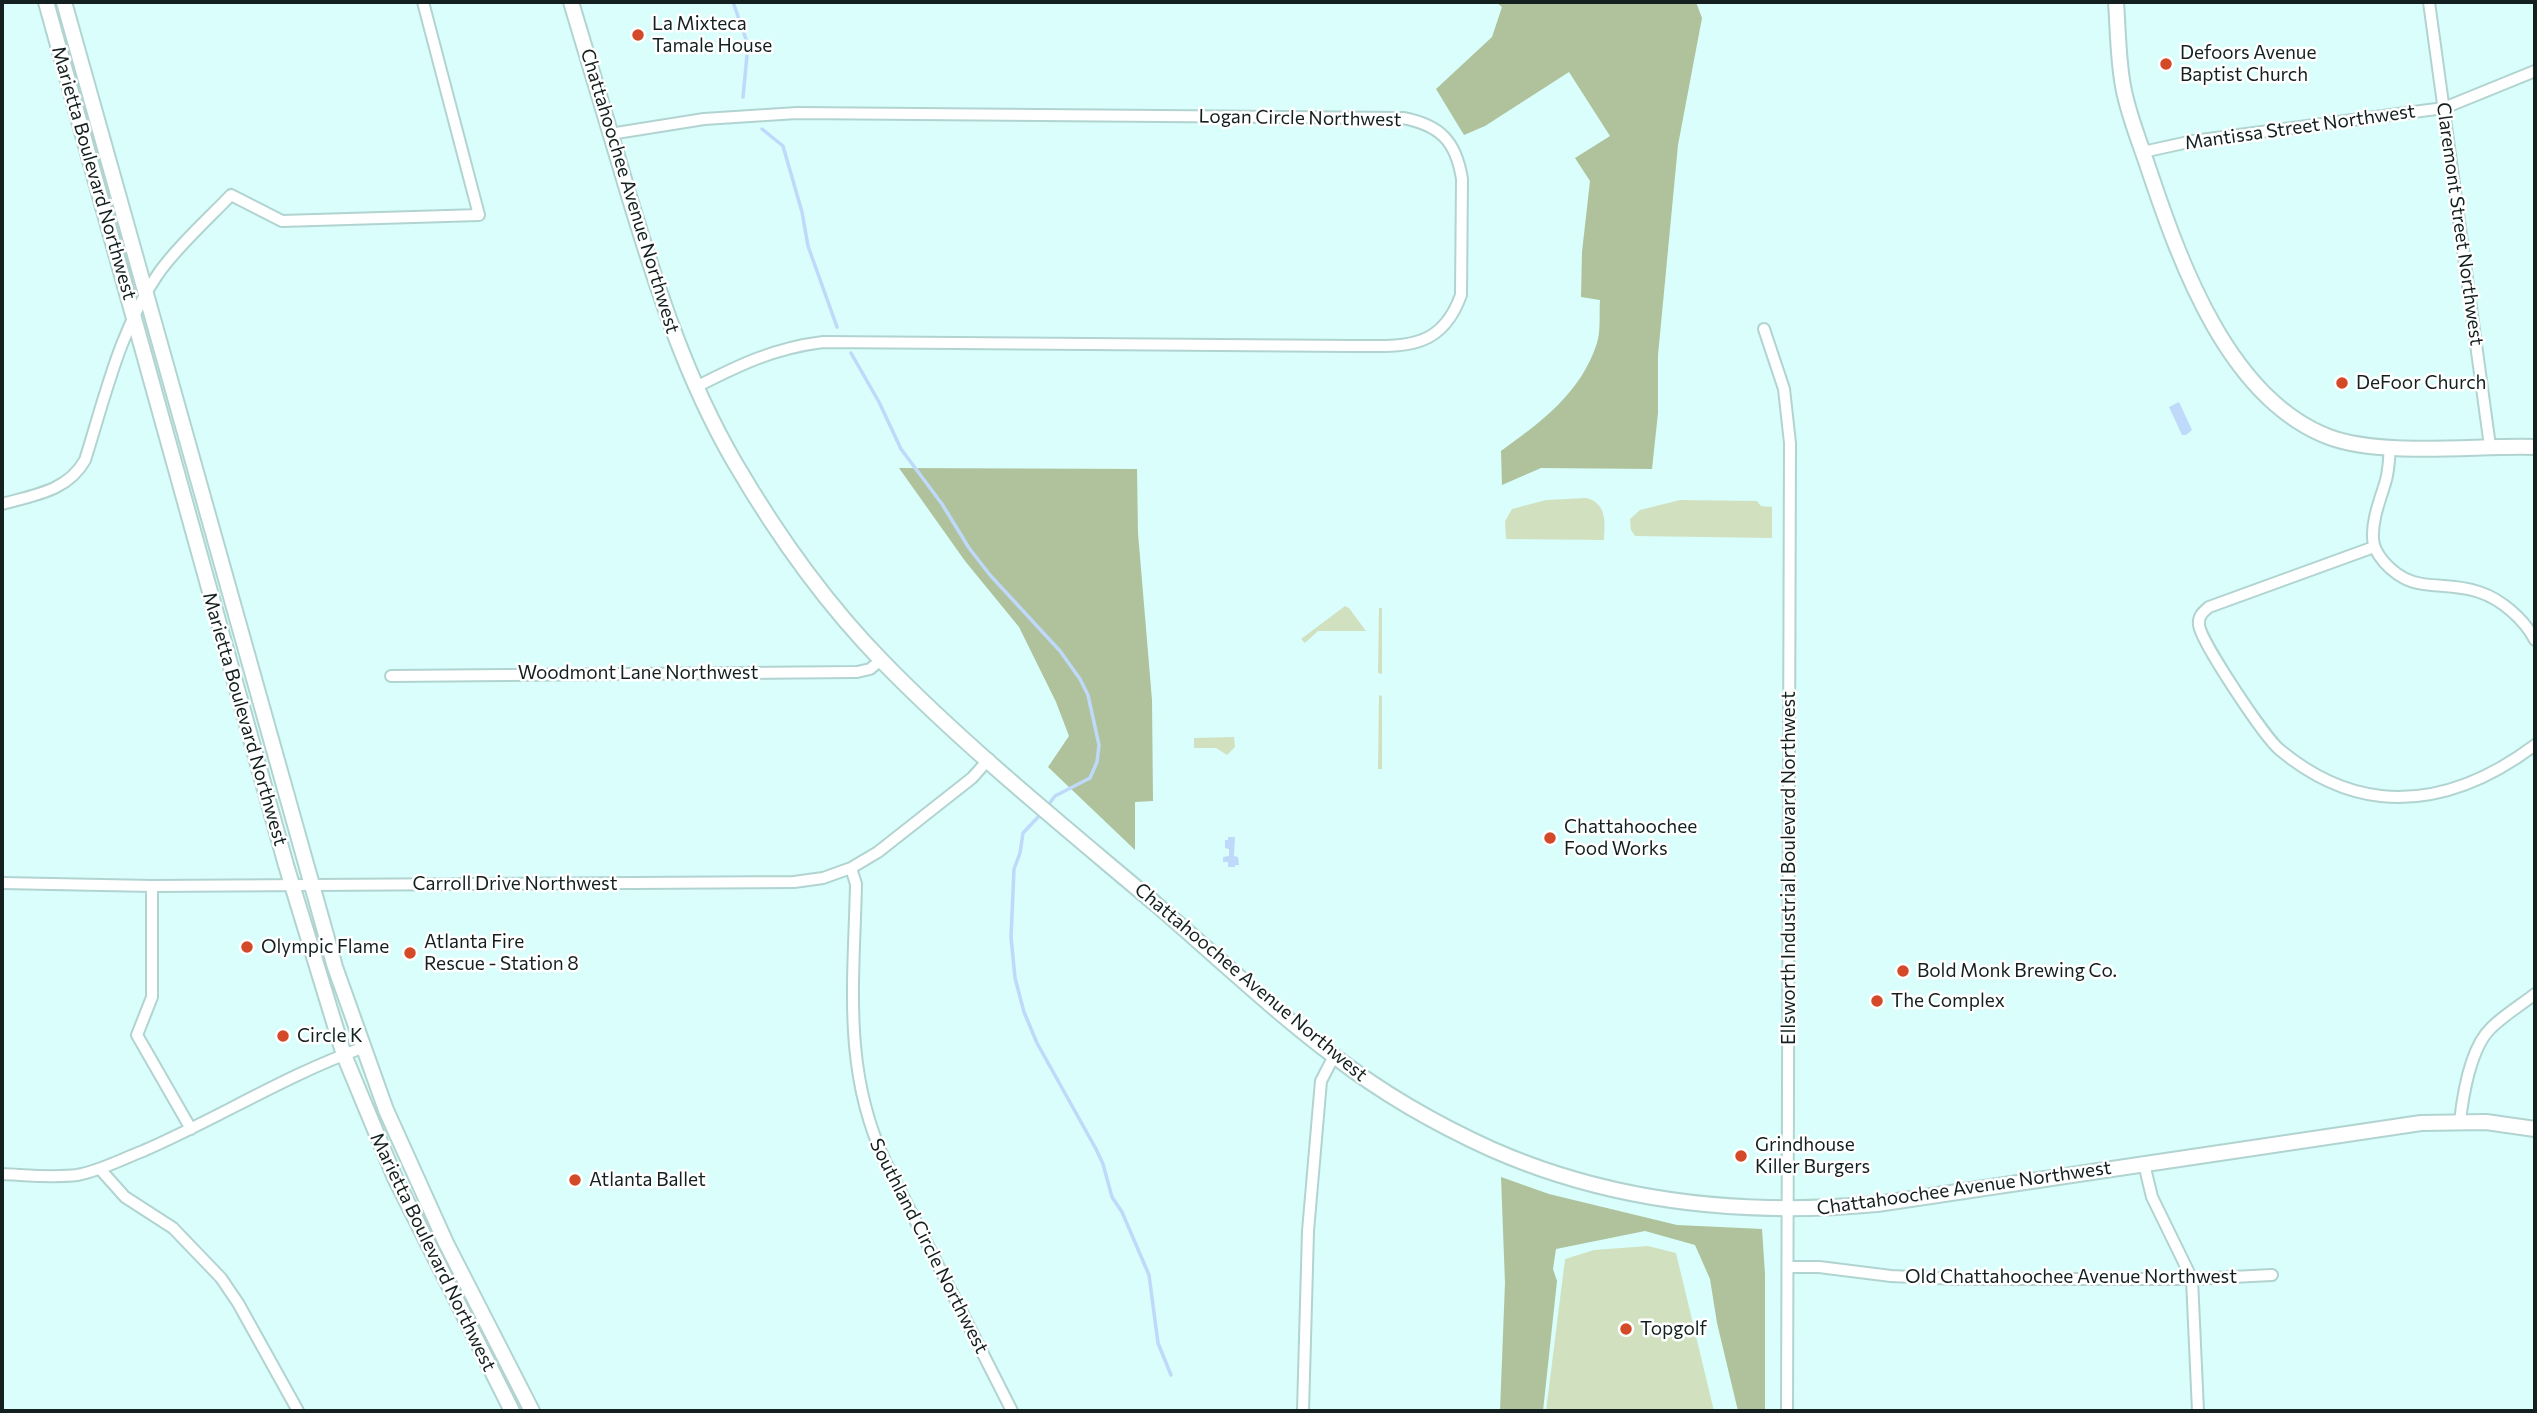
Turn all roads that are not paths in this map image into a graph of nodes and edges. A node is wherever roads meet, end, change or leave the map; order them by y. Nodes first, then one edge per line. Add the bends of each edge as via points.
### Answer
1 (46, 2) edge
2 (64, 2) edge
3 (423, 2) edge
4 (571, 2) edge
5 (2116, 2) edge
6 (2429, 2) edge
7 (2535, 71) edge
8 (2444, 108) junction
9 (611, 134) junction
10 (2143, 152) junction
11 (146, 292) junction
12 (134, 315) junction
13 (1764, 329) dead end
14 (696, 387) junction
15 (2490, 446) junction
16 (2390, 447) junction
17 (2535, 447) edge
18 (2, 504) edge
19 (2374, 547) junction
20 (2535, 640) edge
21 (881, 660) junction
22 (391, 676) dead end
23 (2535, 745) edge
24 (989, 759) junction
25 (851, 868) junction
26 (2, 883) edge
27 (292, 885) junction
28 (312, 885) junction
29 (152, 886) junction
30 (2535, 994) edge
31 (362, 1048) junction
32 (344, 1055) junction
33 (1334, 1056) junction
34 (2460, 1121) junction
35 (191, 1129) junction
36 (2535, 1129) edge
37 (2144, 1164) junction
38 (100, 1169) junction
39 (2, 1174) edge
40 (1788, 1210) junction
41 (1788, 1267) junction
42 (2272, 1275) dead end
43 (2192, 1279) junction
44 (298, 1411) edge
45 (512, 1411) edge
46 (532, 1411) edge
47 (1012, 1411) edge
48 (1303, 1411) edge
49 (1787, 1411) edge
50 (2198, 1411) edge

1 - 12 street, Marietta Boulevard Northwest
2 - 11 street
3 - 11 street via 479,215 282,221 231,195
4 - 9 street, Chattahoochee Avenue Northwest
5 - 10 street via 2123,89
6 - 8 street, Claremont Street Northwest
7 - 8 street, Mantissa Street Northwest
8 - 10 street, Mantissa Street Northwest via 2193,141
8 - 15 street, Claremont Street Northwest
9 - 14 street, Chattahoochee Avenue Northwest via 658,292
9 - 14 street, Logan Circle Northwest via 704,119 796,113 1403,118 1437,130 1459,160 1461,295 1445,326 1416,344 823,342 766,353
10 - 16 street via 2192,287 2216,331 2249,375 2280,406 2314,430 2347,442
11 - 12 street
11 - 28 street
12 - 18 street via 79,471 55,489
12 - 27 street, Marietta Boulevard Northwest
13 - 40 street, Ellsworth Industrial Boulevard Northwest via 1784,389 1790,443
14 - 21 street, Chattahoochee Avenue Northwest via 734,462 777,531 827,599
15 - 16 street
15 - 17 street
16 - 19 street
19 - 20 street via 2404,580 2466,589 2496,600
19 - 23 street via 2209,607 2201,614 2199,627 2213,656 2262,731 2299,765 2325,779 2361,792 2397,797 2450,790 2491,774
21 - 22 street, Woodmont Lane Northwest via 857,672
21 - 24 street, Chattahoochee Avenue Northwest
24 - 25 street, Carroll Drive Northwest via 878,852
24 - 33 street, Chattahoochee Avenue Northwest
25 - 28 street, Carroll Drive Northwest via 794,882
25 - 47 street, Southland Circle Northwest via 856,884 854,1049 861,1099 885,1161
26 - 29 street, Carroll Drive Northwest
27 - 28 street, Carroll Drive Northwest
27 - 29 street, Carroll Drive Northwest
27 - 32 street, Marietta Boulevard Northwest
28 - 31 street
29 - 35 street via 152,997 137,1035
30 - 34 street via 2482,1039
31 - 32 street
31 - 46 street via 446,1243
32 - 35 street
32 - 45 street, Marietta Boulevard Northwest via 395,1178
33 - 40 street, Chattahoochee Avenue Northwest via 1438,1123 1554,1173 1663,1200
33 - 48 street via 1321,1081 1308,1231
34 - 36 street, Chattahoochee Avenue Northwest
34 - 37 street, Chattahoochee Avenue Northwest
35 - 38 street
37 - 40 street, Chattahoochee Avenue Northwest via 1878,1204
37 - 43 street via 2152,1196
38 - 39 street via 76,1175
38 - 44 street via 125,1196 173,1228 221,1278
40 - 41 street, Ellsworth Industrial Boulevard Northwest
41 - 43 street, Old Chattahoochee Avenue Northwest via 1957,1279
41 - 49 street, Ellsworth Industrial Boulevard Northwest
42 - 43 street, Old Chattahoochee Avenue Northwest
43 - 50 street

